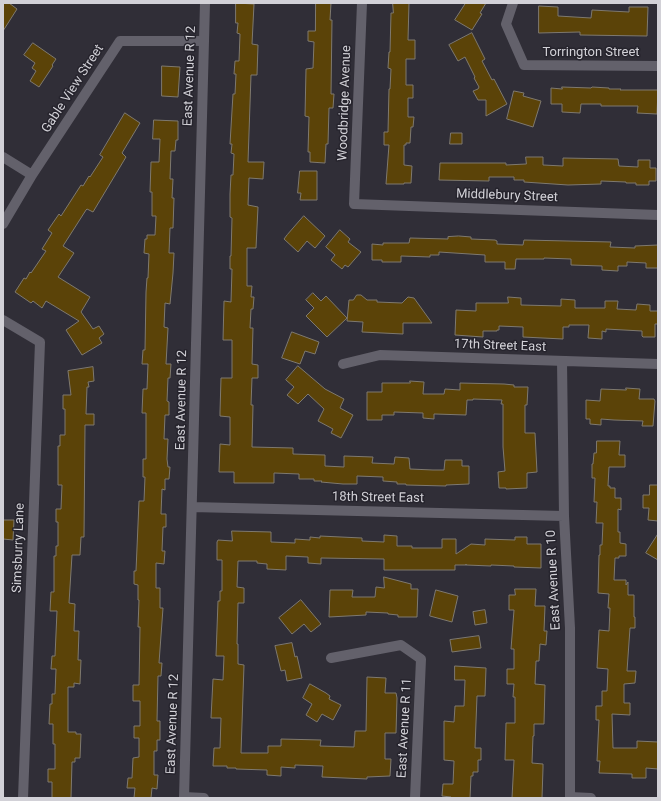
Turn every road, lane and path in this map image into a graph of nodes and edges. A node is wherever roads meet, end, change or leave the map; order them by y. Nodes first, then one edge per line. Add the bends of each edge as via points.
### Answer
1 (205, 3) edge
2 (362, 3) edge
3 (513, 3) edge
4 (204, 41) junction
5 (658, 66) edge
6 (3, 157) edge
7 (32, 175) junction
8 (354, 204) joint
9 (658, 215) edge
10 (3, 224) edge
11 (3, 320) edge
12 (562, 361) junction
13 (343, 364) dead end
14 (658, 364) edge
15 (192, 507) junction
16 (564, 516) junction
17 (331, 658) dead end
18 (23, 798) edge
19 (184, 798) edge
20 (204, 798) edge
21 (415, 798) edge
22 (570, 798) edge
23 (591, 798) edge

1 - 4 street, East Avenue R 12
2 - 8 street, Woodbridge Avenue
3 - 5 street, Torrington Street via 506,24 524,65
4 - 7 street, Gable View Street via 120,41
4 - 15 street, East Avenue R 12
6 - 7 street
7 - 10 street, Gable View Street
8 - 9 street, Middlebury Street
11 - 18 street, Simsburry Lane via 40,342
12 - 13 street, 17th Street East via 380,355
12 - 14 street, 17th Street East
12 - 16 street, East Avenue R 10
15 - 16 street, 18th Street East
15 - 19 street, East Avenue R 12
16 - 22 street, East Avenue R 10 via 570,628
17 - 21 street, East Avenue R 11 via 401,645 421,659
19 - 20 street
22 - 23 street

